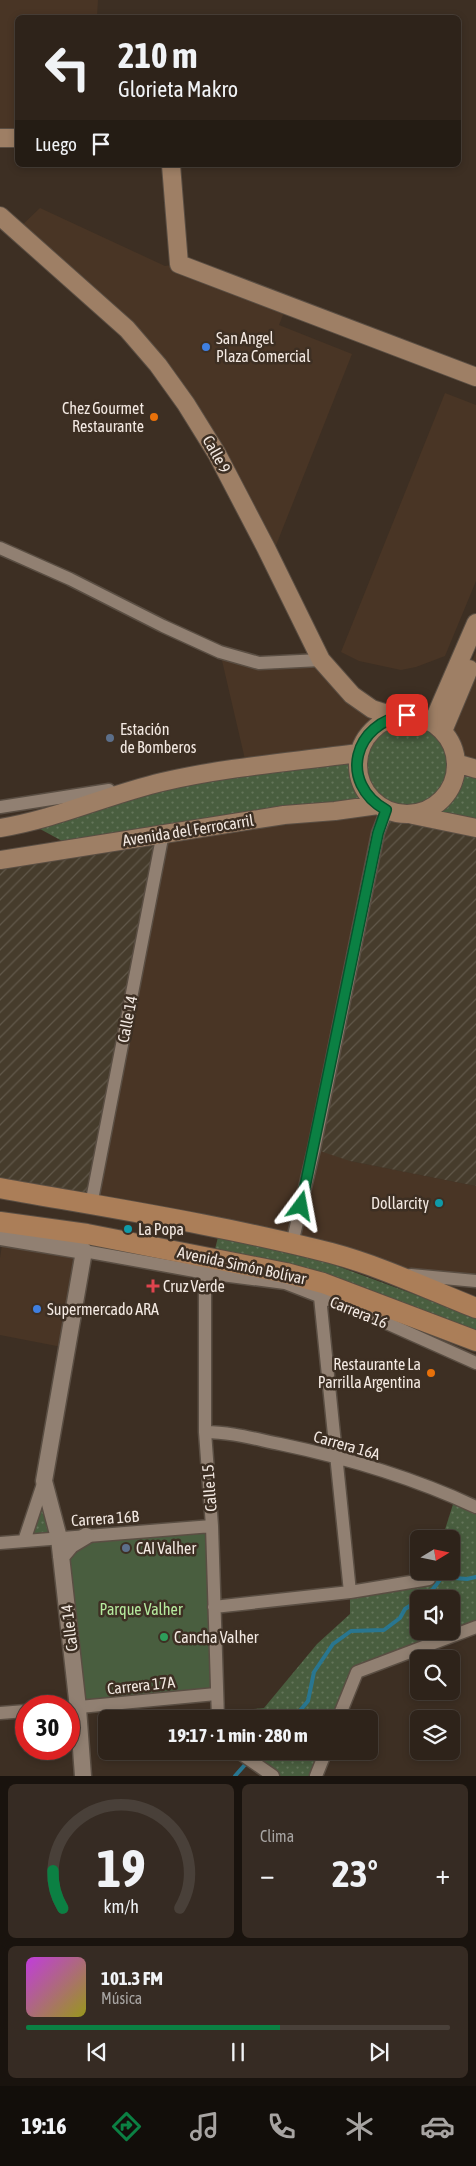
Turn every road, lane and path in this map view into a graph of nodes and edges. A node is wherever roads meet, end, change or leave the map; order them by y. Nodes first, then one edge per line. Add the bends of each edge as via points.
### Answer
1 (0, 138) edge
2 (15, 138) edge
3 (170, 167) edge
4 (0, 216) edge
5 (476, 377) edge
6 (0, 548) edge
7 (476, 623) edge
8 (476, 652) edge
9 (321, 660) junction
10 (394, 716) junction
11 (438, 727) junction
12 (358, 753) junction
13 (456, 763) junction
14 (476, 769) edge
15 (161, 782) junction
16 (0, 807) edge
17 (382, 808) junction
18 (407, 814) junction
19 (0, 828) edge
20 (476, 828) edge
21 (163, 833) junction
22 (0, 860) edge
23 (0, 1188) edge
24 (91, 1205) junction
25 (0, 1222) edge
26 (0, 1237) edge
27 (292, 1244) junction
28 (84, 1251) junction
29 (206, 1265) junction
30 (390, 1274) junction
31 (476, 1281) edge
32 (320, 1297) junction
33 (476, 1308) edge
34 (476, 1341) edge
35 (476, 1363) edge
36 (205, 1432) junction
37 (338, 1457) junction
38 (44, 1481) junction
39 (476, 1507) edge
40 (212, 1526) junction
41 (86, 1536) junction
42 (59, 1538) junction
43 (24, 1540) junction
44 (0, 1543) edge
45 (61, 1557) junction
46 (423, 1580) edge
47 (350, 1592) junction
48 (214, 1606) junction
49 (476, 1627) edge
50 (216, 1694) junction
51 (73, 1695) edge
52 (80, 1707) edge
53 (217, 1710) edge
54 (342, 1710) edge
55 (15, 1712) edge
56 (0, 1713) edge
57 (80, 1753) edge
58 (249, 1760) edge
59 (322, 1760) edge
60 (270, 1775) edge
61 (83, 1776) edge
62 (316, 1776) edge

1 - 2 main road
3 - 5 main road via 179,264
4 - 9 main road, Calle 9 via 127,329 158,365 186,404 237,490
6 - 9 street via 220,652 259,663
7 - 11 main road
8 - 11 main road
9 - 10 main road, Calle 9 via 352,695 372,709
10 - 11 main road via 420,717
10 - 12 main road via 378,724
11 - 13 main road via 450,741
12 - 15 main road
12 - 17 main road via 357,766 364,790
13 - 14 main road
13 - 18 main road via 452,785 438,803 418,813
15 - 16 street
15 - 19 main road via 29,823
17 - 18 main road
17 - 21 main road, Avenida del Ferrocarril via 284,815
17 - 27 street
18 - 20 main road
21 - 22 main road, Avenida del Ferrocarril
21 - 24 street, Calle 14
23 - 24 main road, Avenida Simón Bolívar
24 - 27 main road, Avenida Simón Bolívar
25 - 29 main road, Avenida Simón Bolívar via 87,1234
26 - 28 street, Carrera 16
27 - 30 main road, Avenida Simón Bolívar
28 - 29 street, Carrera 16
28 - 38 street, Calle 14
29 - 32 street, Carrera 16 via 284,1283
29 - 34 main road, Avenida Simón Bolívar via 286,1273 323,1283
29 - 36 street, Calle 15
30 - 31 street
30 - 33 main road, Avenida Simón Bolívar
32 - 35 street, Carrera 16
32 - 37 street
36 - 37 street, Carrera 16A via 226,1432
36 - 40 street, Calle 15
37 - 39 street, Carrera 16A
37 - 47 street
38 - 42 street, Calle 14
38 - 43 street, Calle 14
40 - 41 street, Carrera 16B
40 - 48 street, Calle 15
41 - 42 street, Carrera 16B
41 - 45 street via 71,1545
42 - 43 street, Carrera 16B
42 - 45 street, Calle 14
43 - 44 street, Carrera 16B
45 - 51 street, Calle 14
46 - 47 street
47 - 48 street
48 - 50 street, Calle 15
49 - 54 street via 357,1672
50 - 52 street, Carrera 17A
50 - 53 street, Calle 15
55 - 56 street
57 - 61 street, Calle 14
58 - 60 street
59 - 62 street

